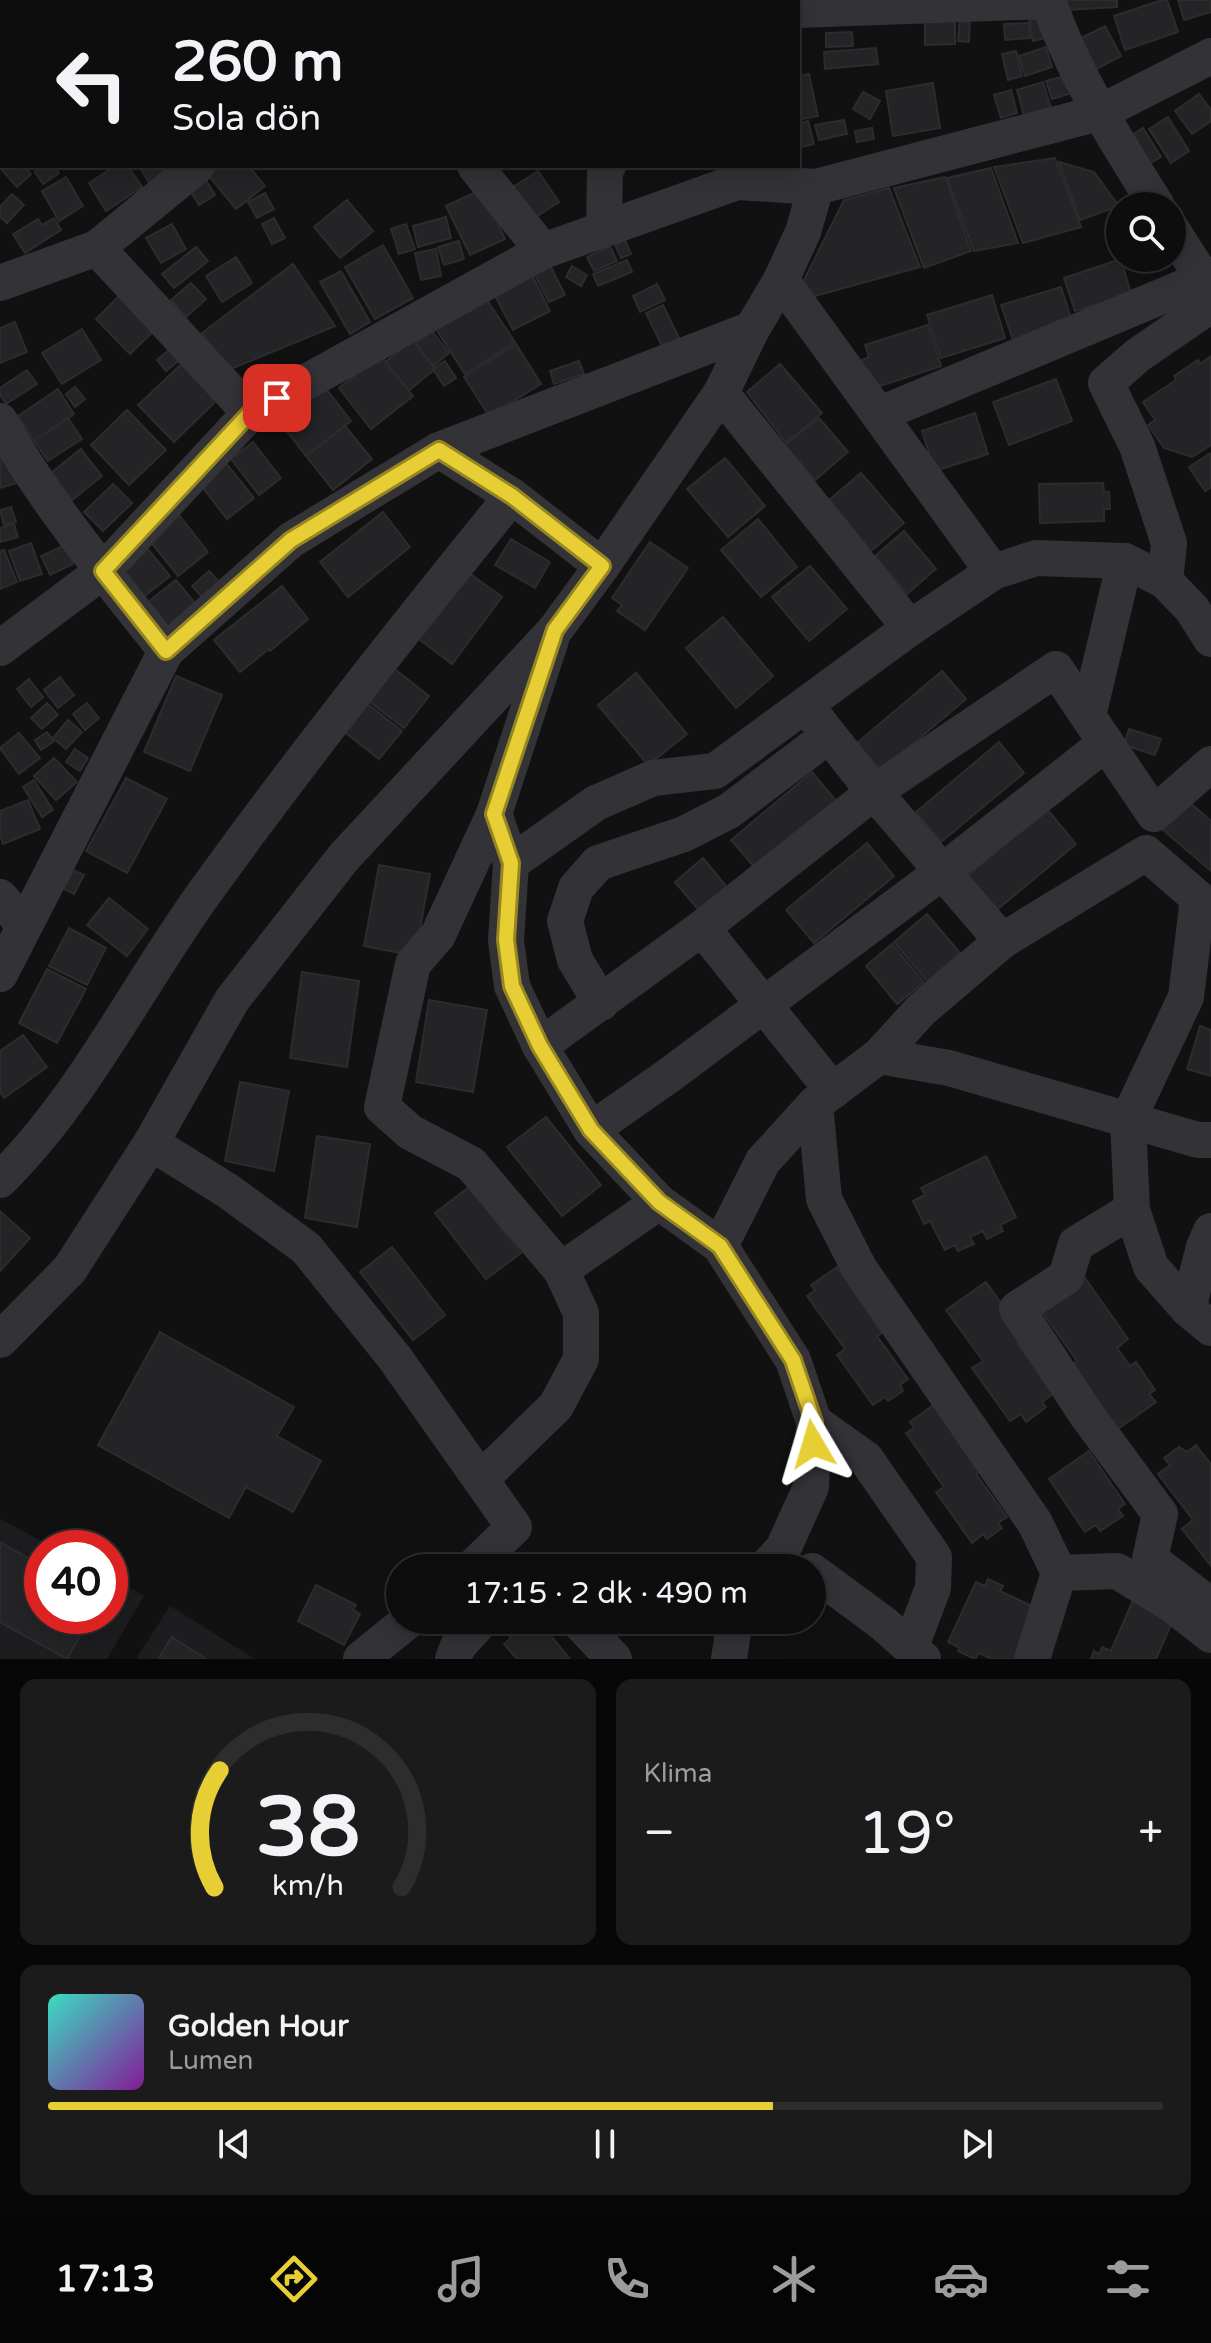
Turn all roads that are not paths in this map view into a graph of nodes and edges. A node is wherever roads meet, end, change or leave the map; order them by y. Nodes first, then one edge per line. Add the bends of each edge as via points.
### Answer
1 (1048, 0) edge
2 (800, 10) edge
3 (1211, 56) edge
4 (1099, 113) junction
5 (195, 168) edge
6 (477, 168) edge
7 (606, 168) edge
8 (816, 187) junction
9 (1148, 192) edge
10 (604, 229) junction
11 (97, 248) junction
12 (543, 251) junction
13 (1186, 254) edge
14 (781, 280) junction
15 (0, 283) edge
16 (1208, 292) edge
17 (752, 329) junction
18 (721, 393) junction
19 (250, 413) junction
20 (880, 414) junction
21 (0, 421) edge
22 (439, 450) junction
23 (512, 496) junction
24 (1125, 561) junction
25 (602, 566) junction
26 (103, 571) junction
27 (993, 572) junction
28 (1165, 581) junction
29 (910, 628) junction
30 (555, 630) junction
31 (1211, 639) edge
32 (0, 648) edge
33 (166, 651) junction
34 (806, 705) junction
35 (1097, 730) junction
36 (828, 736) junction
37 (1211, 764) edge
38 (874, 792) junction
39 (494, 814) junction
40 (1154, 814) junction
41 (1146, 853) junction
42 (511, 863) junction
43 (942, 872) junction
44 (0, 897) edge
45 (24, 925) junction
46 (702, 928) junction
47 (1002, 941) junction
48 (0, 974) edge
49 (1199, 1000) edge
50 (601, 1003) junction
51 (762, 1005) junction
52 (540, 1046) junction
53 (879, 1056) junction
54 (824, 1098) junction
55 (1128, 1120) junction
56 (591, 1130) junction
57 (1211, 1140) edge
58 (151, 1143) junction
59 (0, 1180) edge
60 (659, 1202) junction
61 (1132, 1210) junction
62 (1211, 1231) edge
63 (720, 1246) junction
64 (561, 1270) junction
65 (1199, 1318) edge
66 (0, 1340) edge
67 (814, 1422) junction
68 (481, 1479) junction
69 (486, 1554) edge
70 (794, 1554) edge
71 (1059, 1573) junction
72 (826, 1588) edge
73 (1211, 1606) edge
74 (392, 1634) edge
75 (469, 1634) edge
76 (590, 1634) edge
77 (733, 1634) edge
78 (1211, 1635) edge
79 (917, 1653) edge
80 (361, 1659) edge
81 (453, 1659) edge
82 (614, 1659) edge
83 (729, 1659) edge
84 (1032, 1659) edge
85 (1201, 1659) edge

1 - 2 street
1 - 4 street
3 - 4 street
4 - 8 street
4 - 9 street
5 - 11 street
6 - 12 street
7 - 10 street
8 - 10 street via 737,182
8 - 14 street
10 - 12 street
11 - 15 street
11 - 19 street
12 - 19 street
13 - 16 street
14 - 17 street
14 - 20 street
16 - 20 street
16 - 28 street via 1106,383 1137,446 1169,543
17 - 18 street
17 - 22 street
18 - 25 street
18 - 29 street
19 - 26 street
20 - 27 street
21 - 26 street
22 - 23 street
22 - 33 street via 291,540
23 - 25 street
23 - 59 street via 348,699 199,901 82,1077 23,1158
24 - 27 street via 1036,558
24 - 28 street
24 - 35 street
25 - 30 street
26 - 32 street
26 - 33 street
27 - 29 street
28 - 31 street
29 - 34 street
30 - 39 street
30 - 58 street via 344,857 232,1000
33 - 45 street
34 - 36 street
34 - 42 street via 715,771 653,778 596,803
35 - 38 street via 1056,669
35 - 40 street
35 - 43 street
36 - 38 street
36 - 50 street via 729,811 684,834 598,863 576,888 565,921 575,960
37 - 40 street
38 - 43 street
38 - 46 street
39 - 42 street
39 - 64 street via 438,935 413,964 382,1107 410,1132 471,1164
40 - 41 street
41 - 47 street
41 - 49 street via 1198,898
42 - 52 street via 506,940 512,986
43 - 47 street
43 - 51 street
44 - 45 street
45 - 48 street
46 - 50 street
46 - 51 street
47 - 53 street via 921,1010
49 - 55 street
50 - 52 street
51 - 54 street
51 - 56 street
52 - 56 street
53 - 54 street
53 - 55 street via 949,1068
54 - 63 street via 763,1161
54 - 71 street via 824,1199 859,1268 1035,1523
55 - 57 street
55 - 61 street
56 - 60 street
58 - 66 street via 70,1269
58 - 68 street via 306,1248 394,1357
60 - 63 street
60 - 64 street
61 - 65 street via 1151,1267
61 - 73 street via 1076,1244 1066,1277 1017,1309 1160,1514 1150,1559
62 - 65 street
63 - 67 street via 793,1360
64 - 68 street via 581,1313 581,1359 556,1406
67 - 70 street via 811,1487
67 - 79 street via 866,1459 934,1557 933,1588
68 - 69 street via 514,1527
71 - 78 street via 1117,1571
71 - 84 street
72 - 79 street
74 - 80 street
75 - 81 street
76 - 82 street
77 - 83 street
78 - 85 street

